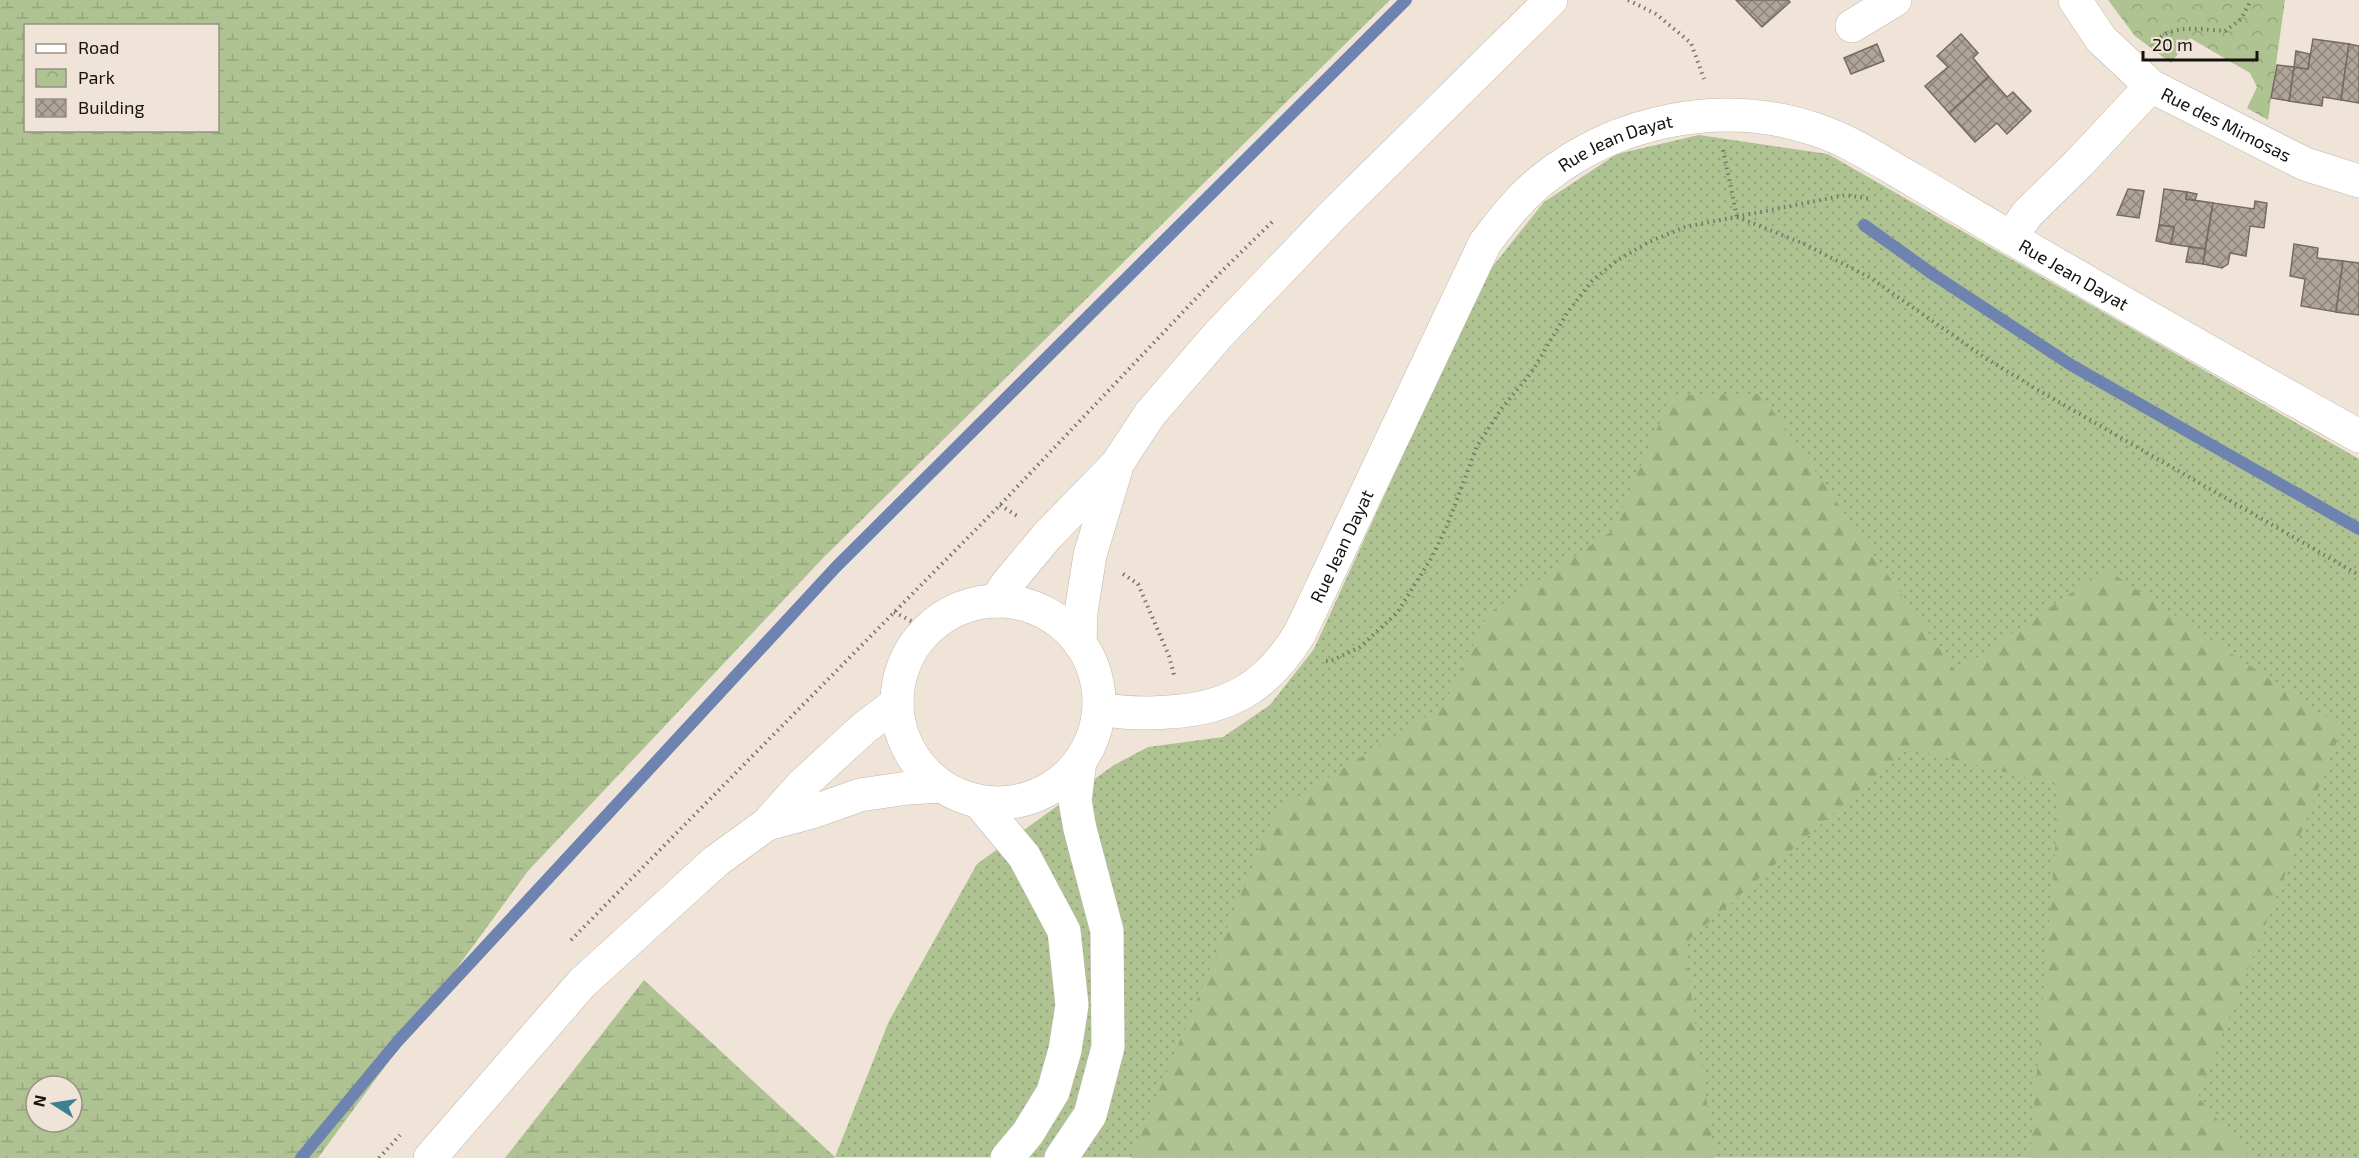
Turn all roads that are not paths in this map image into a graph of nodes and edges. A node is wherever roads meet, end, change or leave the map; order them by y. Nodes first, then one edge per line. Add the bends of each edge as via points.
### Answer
1 (1551, 0) edge
2 (1895, 0) edge
3 (2075, 0) edge
4 (1852, 26) dead end
5 (2141, 77) junction
6 (2359, 181) edge
7 (2011, 238) junction
8 (2359, 436) edge
9 (1117, 464) junction
10 (996, 601) junction
11 (1080, 644) junction
12 (897, 703) junction
13 (1099, 709) junction
14 (1080, 761) junction
15 (941, 786) junction
16 (978, 801) junction
17 (767, 824) junction
18 (430, 1158) edge
19 (1007, 1158) edge
20 (1061, 1158) edge

1 - 9 main road via 1334,214 1219,334 1150,414
2 - 4 main road
3 - 5 main road via 2101,39
5 - 6 main road, Rue des Mimosas via 2305,164
5 - 7 main road, Rue des Mimosas via 2079,163 2027,214
7 - 8 main road, Rue Jean Dayat
7 - 13 main road, Rue Jean Dayat via 1850,144 1792,123 1762,117 1698,116 1649,124 1594,145 1541,180 1485,243 1286,656 1242,695 1218,705 1148,713
9 - 10 main road via 1047,536
9 - 11 main road via 1090,555
10 - 11 main road via 1038,609 1061,623
10 - 12 main road via 959,609 928,630 907,658 899,680
11 - 13 main road via 1094,672
12 - 15 main road via 905,744 920,767
12 - 17 main road via 802,785
13 - 14 main road via 1091,741
14 - 16 main road via 1063,780 1041,794 1004,804
14 - 20 main road via 1076,801 1080,829 1107,932 1108,1047 1090,1115
15 - 16 main road
15 - 17 main road via 860,795
16 - 19 main road via 1024,856 1064,931 1072,1005 1053,1092
17 - 18 main road via 716,861 582,983

